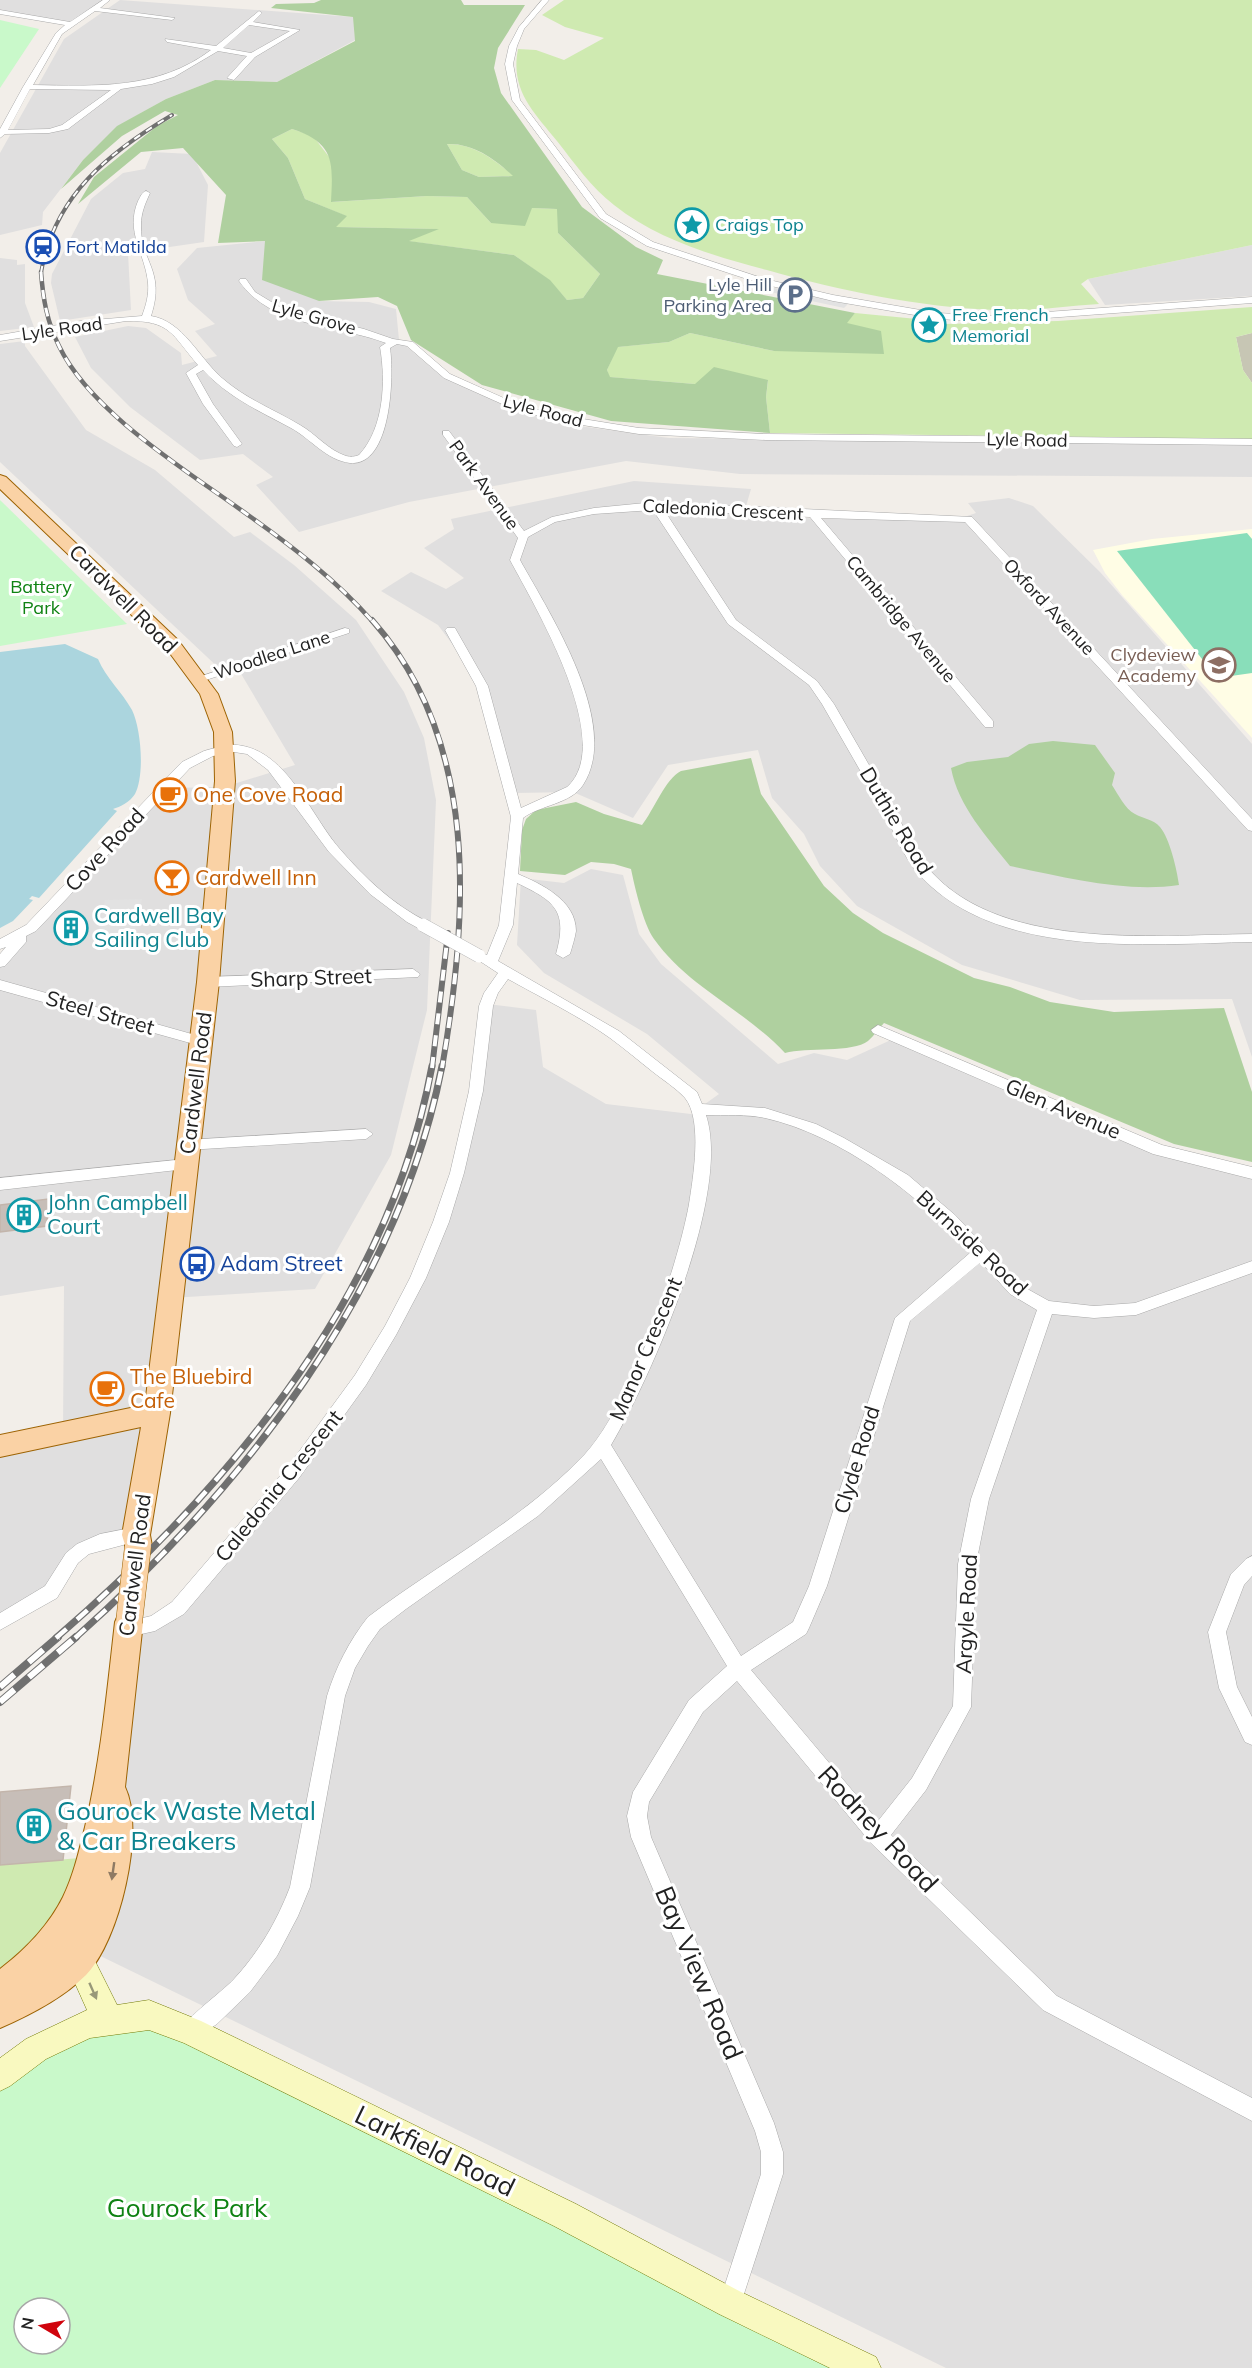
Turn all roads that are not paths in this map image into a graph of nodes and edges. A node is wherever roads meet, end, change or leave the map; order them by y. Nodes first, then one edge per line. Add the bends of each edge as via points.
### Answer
1 (107, 0) edge
2 (546, 0) edge
3 (91, 9) junction
4 (0, 12) edge
5 (180, 12) dead end
6 (260, 13) dead end
7 (148, 15) junction
8 (172, 18) junction
9 (139, 21) dead end
10 (165, 23) dead end
11 (247, 23) junction
12 (69, 24) junction
13 (167, 40) dead end
14 (217, 48) junction
15 (252, 55) junction
16 (231, 78) dead end
17 (27, 87) junction
18 (119, 87) junction
19 (1, 134) edge
20 (146, 193) dead end
21 (243, 281) dead end
22 (1252, 300) edge
23 (146, 318) junction
24 (0, 338) edge
25 (393, 342) junction
26 (203, 366) junction
27 (446, 433) dead end
28 (1252, 442) edge
29 (237, 444) dead end
30 (0, 480) edge
31 (655, 505) junction
32 (813, 514) junction
33 (968, 519) joint
34 (522, 536) junction
35 (451, 630) dead end
36 (345, 631) dead end
37 (199, 679) junction
38 (989, 724) dead end
39 (225, 749) junction
40 (517, 818) junction
41 (1252, 827) edge
42 (511, 876) junction
43 (31, 928) junction
44 (1252, 938) edge
45 (0, 945) edge
46 (563, 954) dead end
47 (485, 959) junction
48 (0, 963) edge
49 (507, 970) junction
50 (413, 974) dead end
51 (208, 982) junction
52 (0, 985) edge
53 (878, 1030) dead end
54 (201, 1041) junction
55 (700, 1109) junction
56 (366, 1134) dead end
57 (186, 1154) junction
58 (1252, 1173) edge
59 (0, 1184) edge
60 (981, 1253) junction
61 (1252, 1267) edge
62 (1046, 1306) junction
63 (157, 1413) junction
64 (0, 1446) edge
65 (602, 1446) junction
66 (137, 1540) junction
67 (1252, 1564) edge
68 (0, 1622) edge
69 (128, 1626) junction
70 (738, 1668) junction
71 (1252, 1736) edge
72 (112, 1772) junction
73 (878, 1836) junction
74 (39, 1956) junction
75 (79, 1959) junction
76 (0, 1989) edge
77 (0, 2011) edge
78 (110, 2020) junction
79 (191, 2031) junction
80 (0, 2076) edge
81 (1252, 2110) edge
82 (730, 2303) junction
83 (865, 2368) edge

1 - 3 street
2 - 22 street via 521,28 513,46 509,64 516,100 603,216 651,244 762,281 938,316 992,319
3 - 7 street
3 - 12 street
4 - 12 street
5 - 8 street
6 - 11 street
7 - 8 street
7 - 9 street
8 - 10 street
11 - 14 street
11 - 15 street via 297,30
12 - 17 street via 56,37
13 - 14 street
14 - 15 street
14 - 18 street via 177,73
15 - 16 street
17 - 18 street
17 - 19 street
18 - 19 street via 65,127
20 - 23 street via 137,208 135,231 155,286
21 - 25 street, Lyle Grove via 249,293 261,302
23 - 24 street, Lyle Road
23 - 26 street via 169,326
25 - 26 street via 385,347 390,373 387,403 375,443 368,453 354,459 333,455 298,427 252,404
25 - 28 street, Lyle Road via 410,344 459,383 514,406 567,420 639,431 766,437
26 - 29 street via 191,373
27 - 34 street, Park Avenue
30 - 37 main road, Cardwell Road via 156,628
31 - 32 street, Caledonia Crescent
31 - 34 street, Caledonia Crescent via 554,519 534,525
31 - 44 street, Duthie Road via 732,622 813,683 920,868 946,894 1001,921 1056,933 1104,938
32 - 33 street, Caledonia Crescent
32 - 38 street, Cambridge Avenue
33 - 41 street, Oxford Avenue
34 - 40 street via 515,548 515,560 576,687 585,715 589,750 587,764 574,788 538,803
35 - 40 street via 482,686
36 - 37 street, Woodlea Lane
37 - 39 main road, Cardwell Road via 218,714
39 - 43 street, Cove Road via 201,756 179,771
39 - 47 street, Manor Crescent, bridge via 244,749 259,756 296,795 333,849 381,895 423,925
39 - 51 main road, Cardwell Road
40 - 42 street
42 - 46 street via 552,897 565,914 569,930
42 - 47 street via 506,926
43 - 45 street, Cove Road
43 - 48 street
47 - 49 street, Manor Crescent
49 - 55 street, Manor Crescent via 614,1034 681,1085
49 - 69 street, Caledonia Crescent via 487,1002 466,1140 445,1210 420,1274 382,1347 292,1476 178,1608 155,1623
50 - 51 street, Sharp Street
51 - 54 main road, Cardwell Road
52 - 54 street, Steel Street
53 - 58 street, Glen Avenue via 1158,1150
54 - 57 main road, Cardwell Road
55 - 60 street, Burnside Road via 765,1113 839,1142 903,1179 950,1219
55 - 65 street, Manor Crescent via 705,1138 700,1186 679,1272 621,1413
56 - 57 street
57 - 59 street
57 - 63 main road, Cardwell Road
60 - 62 street, Burnside Road via 1016,1290
60 - 70 street, Clyde Road via 903,1318 818,1586 800,1628
61 - 62 street, Burnside Road via 1136,1309 1094,1312
62 - 73 street, Argyle Road via 980,1499 967,1564 962,1707 919,1784
63 - 64 main road
63 - 66 main road, Cardwell Road
65 - 70 street, Rodney Road
65 - 79 street, Manor Crescent via 552,1493 383,1616 356,1645 336,1696 300,1887 290,1915 281,1935 249,1978 224,2007
66 - 68 street via 100,1542 83,1549 72,1558 51,1592
66 - 69 main road, Cardwell Road, bridge
67 - 71 street via 1237,1580 1217,1632 1228,1688
69 - 72 main road, Cardwell Road
70 - 73 street, Rodney Road
70 - 82 street, Bay View Road via 696,1706 649,1780 637,1816 641,1837 772,2152 772,2174
72 - 74 main road, Cardwell Road via 87,1878 74,1909
72 -> 75 main road, Cardwell Road via 117,1840 111,1881 105,1905
73 - 81 street, Rodney Road via 1050,2003
74 - 75 street
74 - 76 main road, Cardwell Road
75 - 77 main road, Cardwell Road via 43,1987
75 -> 78 street
78 - 79 street, Larkfield Road via 149,2015
78 - 80 street, Larkfield Road via 51,2040
79 - 82 street, Larkfield Road via 565,2215
82 - 83 street, Larkfield Road

